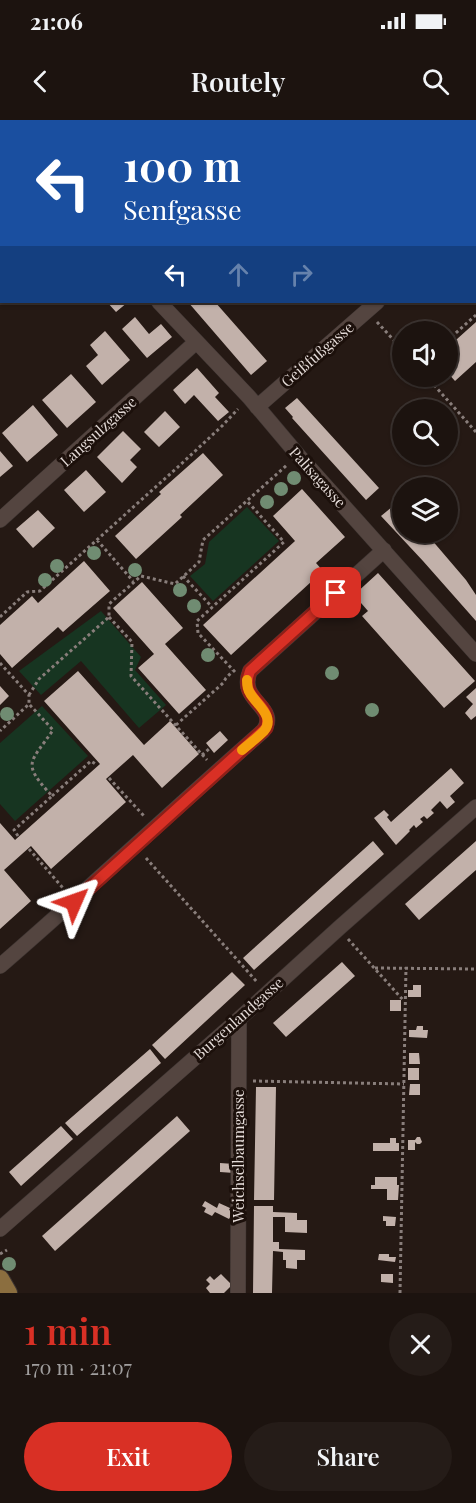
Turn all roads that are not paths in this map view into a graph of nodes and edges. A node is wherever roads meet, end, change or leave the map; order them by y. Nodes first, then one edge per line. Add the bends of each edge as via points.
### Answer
1 (160, 303) edge
2 (372, 306) edge
3 (196, 342) junction
4 (253, 402) junction
5 (0, 520) edge
6 (384, 550) junction
7 (476, 654) edge
8 (476, 807) edge
9 (0, 966) edge
10 (239, 1019) junction
11 (0, 1229) edge
12 (0, 1279) edge
13 (8, 1293) edge
14 (238, 1293) edge

1 - 3 street, Palisagasse
2 - 4 street, Geißfußgasse
3 - 4 street, Palisagasse
3 - 5 street, Langsulzgasse
4 - 6 street, Palisagasse
6 - 7 street, Palisagasse
6 - 9 street via 250,671 247,687 266,715 263,731
8 - 10 street, Burgenlandgasse
10 - 11 street, Burgenlandgasse
10 - 14 street, Weichselbaumgasse
12 - 13 main road

